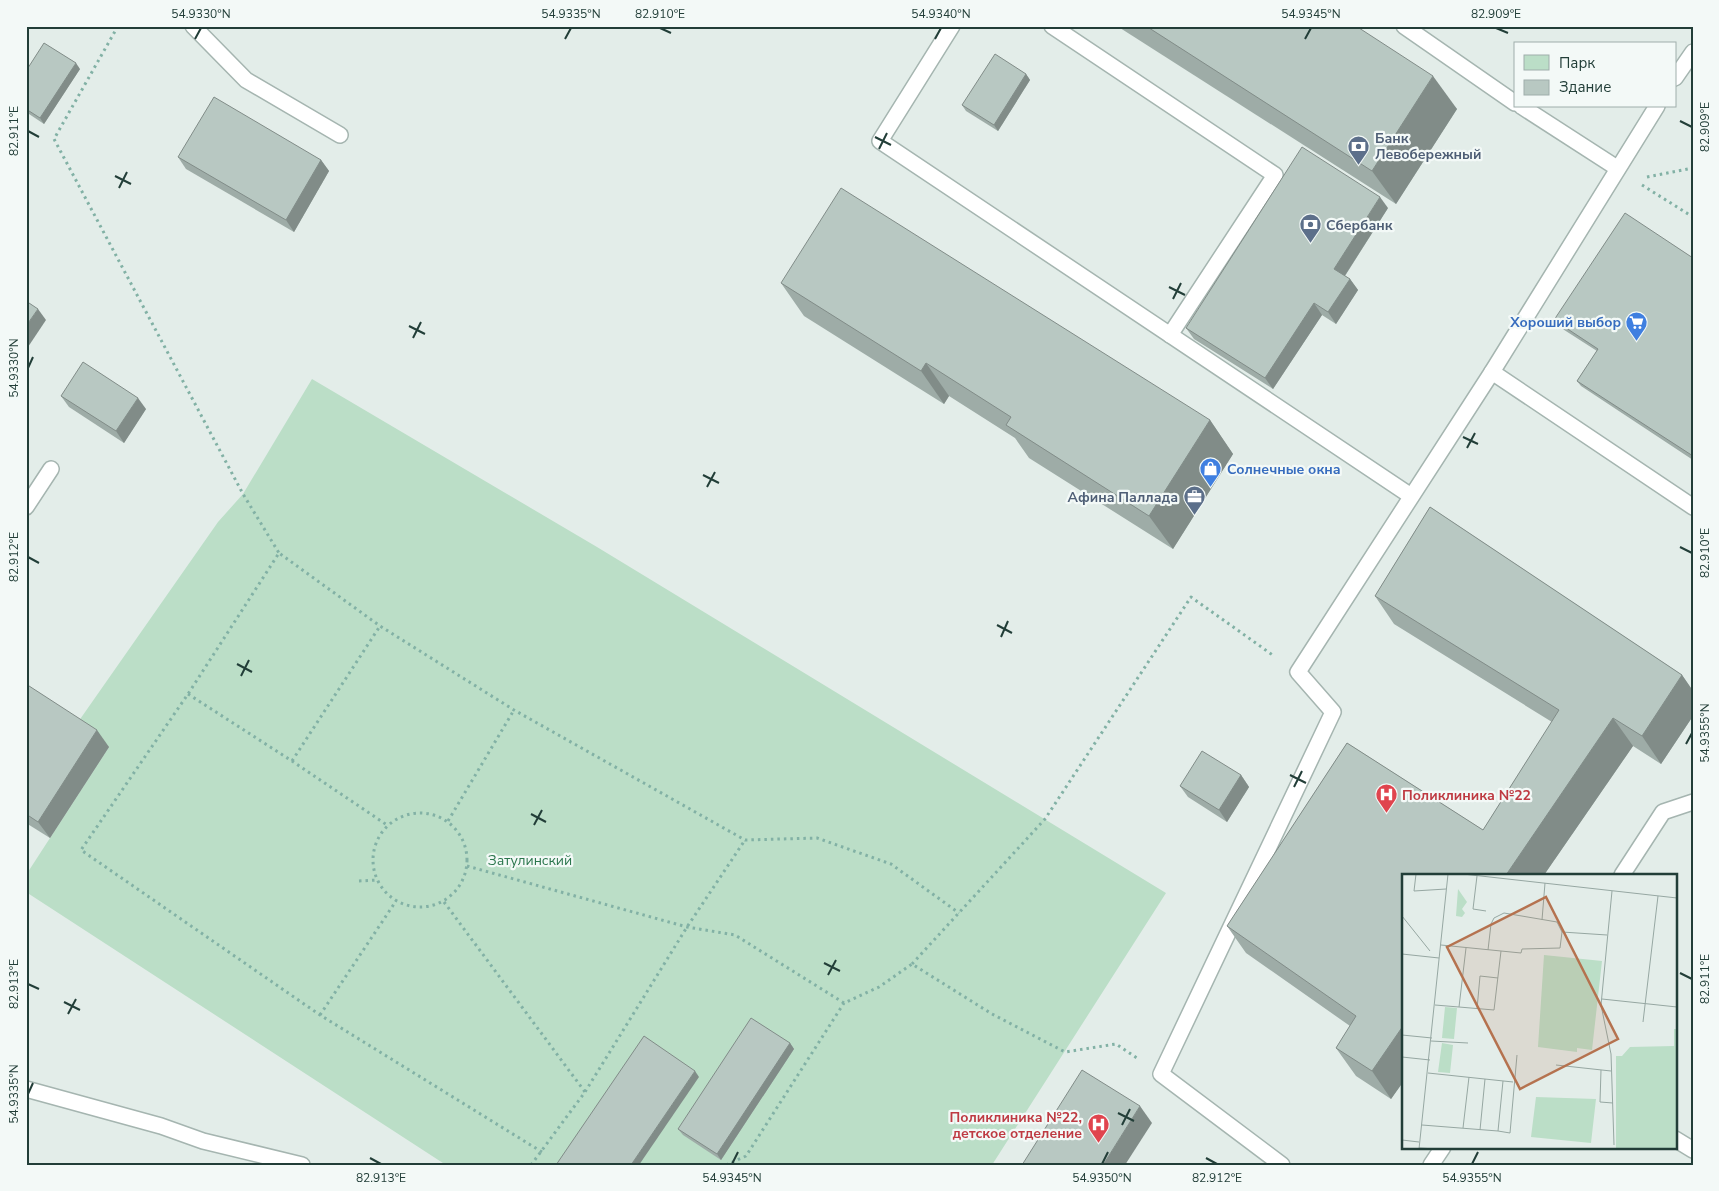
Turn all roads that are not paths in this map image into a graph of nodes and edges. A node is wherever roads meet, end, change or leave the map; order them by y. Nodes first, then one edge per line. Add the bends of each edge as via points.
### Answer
1 (193, 26) edge
2 (952, 26) edge
3 (1052, 26) edge
4 (1404, 26) edge
5 (1693, 52) edge
6 (1676, 77) edge
7 (1514, 102) edge
8 (1524, 108) edge
9 (1656, 108) edge
10 (340, 135) dead end
11 (1617, 168) junction
12 (1170, 335) junction
13 (1492, 372) junction
14 (51, 469) dead end
15 (1411, 496) junction
16 (26, 507) edge
17 (1693, 507) edge
18 (1693, 802) edge
19 (1623, 874) edge
20 (26, 1089) edge
21 (1676, 1140) edge
22 (1442, 1148) edge
23 (1693, 1150) edge
24 (302, 1165) edge
25 (1282, 1165) edge
26 (1431, 1165) edge

1 - 10 lane via 246,80
2 - 12 lane via 880,141
3 - 12 lane via 1275,175
4 - 7 lane
5 - 6 lane
8 - 11 lane
9 - 11 lane
11 - 13 lane
12 - 15 lane
13 - 15 lane
13 - 17 lane
14 - 16 lane
15 - 25 lane via 1298,672 1333,712 1161,1074
18 - 19 lane via 1663,812
20 - 24 lane via 204,1141
21 - 23 lane
22 - 26 lane

